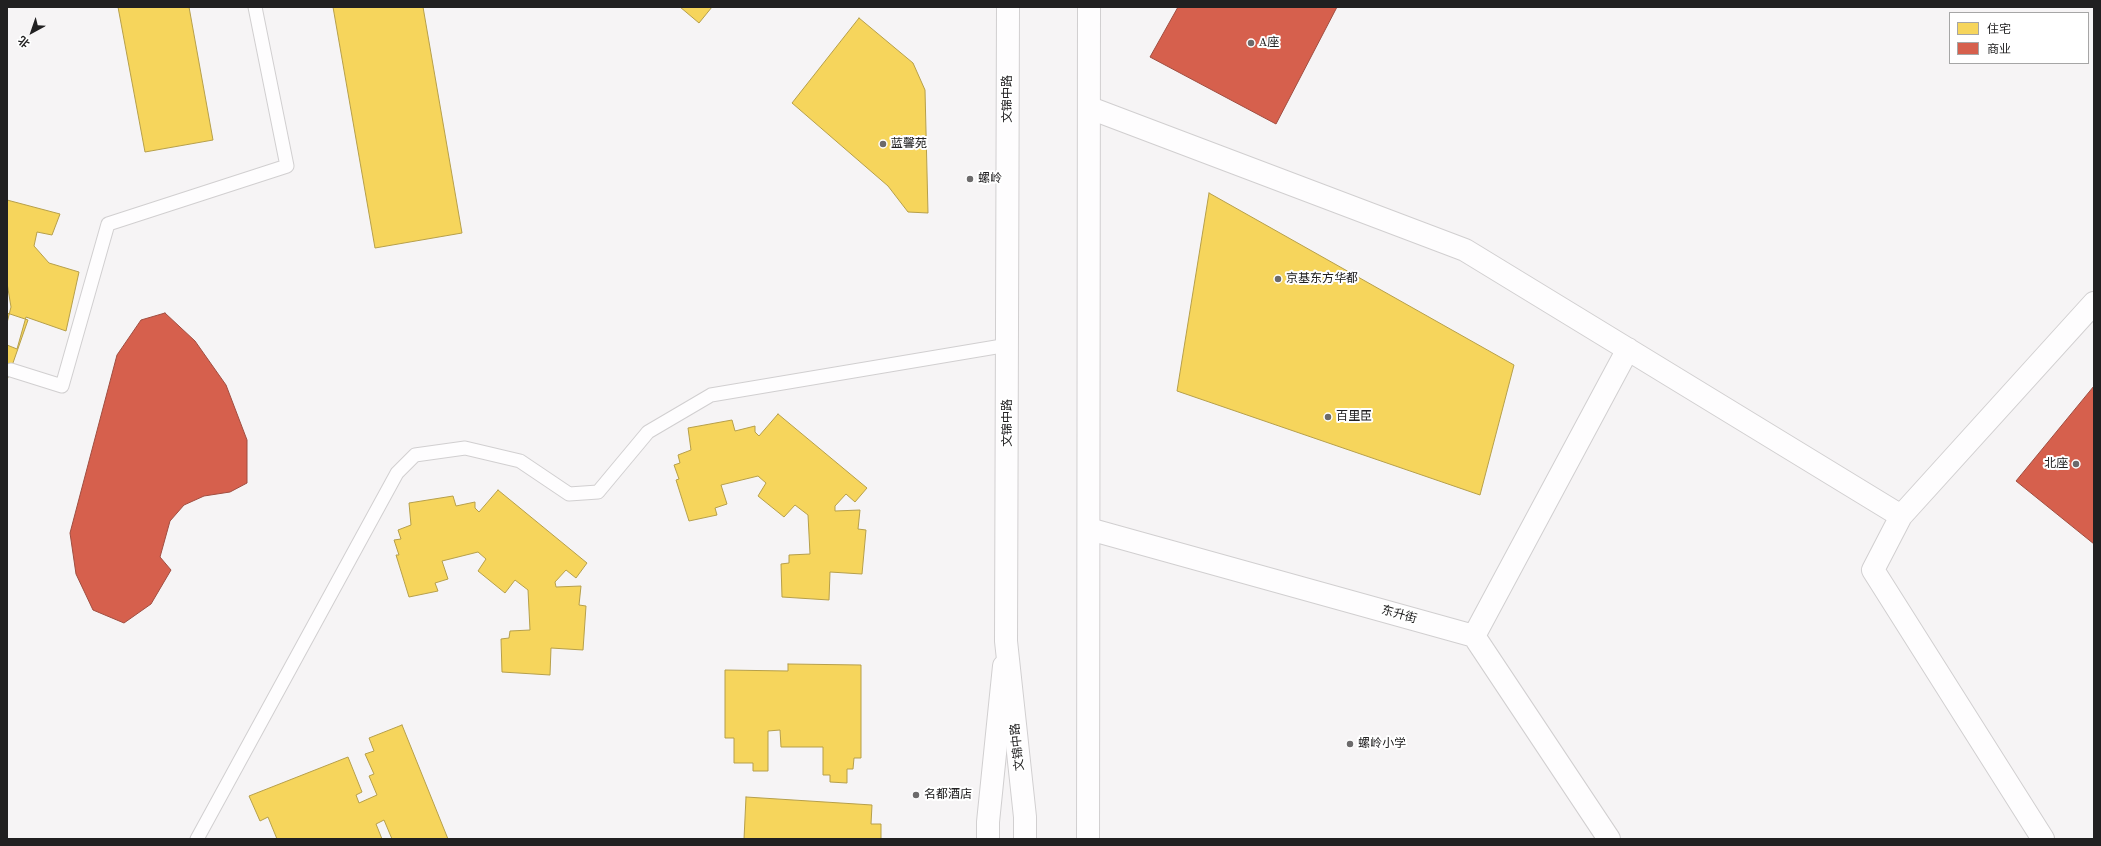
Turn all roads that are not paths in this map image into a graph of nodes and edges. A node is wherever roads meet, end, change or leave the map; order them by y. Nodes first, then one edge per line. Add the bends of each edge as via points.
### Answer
1 (255, 7) edge
2 (1008, 7) edge
3 (1089, 7) edge
4 (1090, 108) junction
5 (2094, 303) edge
6 (1008, 345) junction
7 (1628, 349) junction
8 (10, 370) dead end
9 (1901, 516) junction
10 (1089, 528) junction
11 (1474, 636) junction
12 (1006, 641) junction
13 (197, 839) edge
14 (988, 839) edge
15 (1026, 839) edge
16 (1088, 839) edge
17 (1609, 839) edge
18 (2043, 839) edge

1 - 8 lane via 287,166 108,224 62,386
2 - 6 street, 文锦中路
3 - 4 street
4 - 7 street via 1465,250
4 - 10 street
5 - 9 street
6 - 12 street, 文锦中路
6 - 13 lane via 712,395 648,432 598,492 569,494 520,461 465,448 415,455 397,474
7 - 9 street
7 - 11 street
9 - 18 street via 1873,570
10 - 11 street, 东升街
10 - 16 street
11 - 17 street
12 - 14 street
12 - 15 street, 文锦中路

